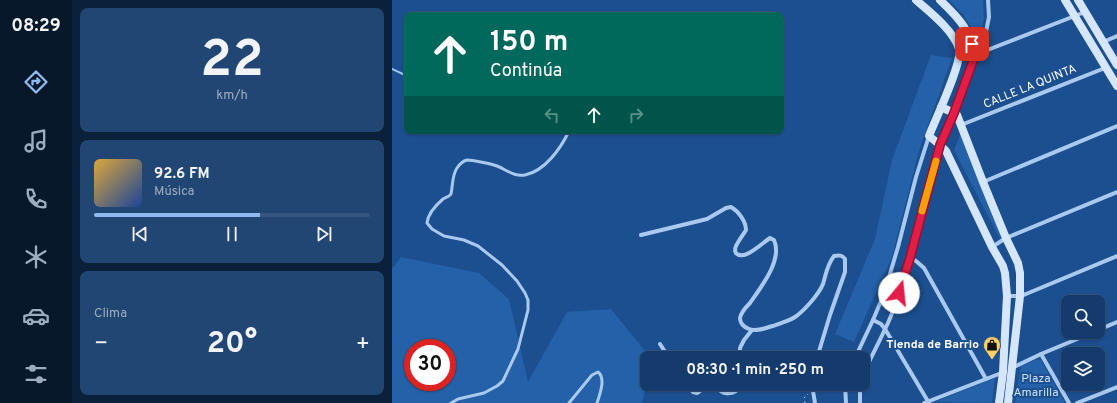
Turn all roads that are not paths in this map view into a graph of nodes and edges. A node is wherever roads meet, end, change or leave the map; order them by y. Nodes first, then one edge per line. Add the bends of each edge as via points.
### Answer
1 (916, 0) edge
2 (940, 0) edge
3 (988, 0) edge
4 (1065, 0) edge
5 (1078, 0) edge
6 (1085, 12) junction
7 (1075, 16) junction
8 (1117, 36) edge
9 (1103, 42) junction
10 (978, 53) junction
11 (960, 54) junction
12 (1117, 65) edge
13 (1106, 68) junction
14 (1117, 86) edge
15 (940, 107) junction
16 (954, 113) junction
17 (961, 125) junction
18 (1117, 126) edge
19 (568, 134) edge
20 (929, 136) junction
21 (940, 145) junction
22 (983, 182) junction
23 (1117, 192) edge
24 (641, 236) dead end
25 (1006, 238) junction
26 (992, 247) junction
27 (1117, 256) edge
28 (910, 258) junction
29 (1007, 296) junction
30 (1020, 296) junction
31 (873, 320) junction
32 (1117, 322) edge
33 (1105, 327) edge
34 (885, 329) junction
35 (752, 330) junction
36 (1077, 339) edge
37 (660, 344) dead end
38 (664, 351) edge
39 (740, 351) edge
40 (819, 351) edge
41 (858, 351) edge
42 (1041, 354) junction
43 (870, 360) edge
44 (1011, 369) junction
45 (1003, 372) junction
46 (986, 379) junction
47 (1117, 386) edge
48 (722, 391) edge
49 (736, 391) edge
50 (813, 391) edge
51 (846, 391) edge
52 (860, 391) edge
53 (927, 402) edge
54 (451, 403) edge
55 (569, 403) edge
56 (597, 403) edge
57 (816, 403) edge
58 (846, 403) edge
59 (860, 403) edge
60 (999, 403) edge
61 (1008, 403) edge
62 (1069, 403) edge
63 (1078, 403) edge

1 - 11 street via 944,26 957,44
2 - 10 street via 963,24
3 - 10 street via 989,17
4 - 7 street
5 - 6 street
6 - 7 street
6 - 9 street
7 - 10 street
7 - 13 street
8 - 9 street
9 - 12 street
10 - 11 street
10 - 16 street
11 - 15 street
13 - 14 street
13 - 17 street, CALLE LA QUINTA
15 - 16 street
15 - 20 street
16 - 17 street
16 - 21 street
17 - 22 street
18 - 22 street
19 - 54 lane via 562,145 543,167 524,176 514,175 488,163 467,160 463,162 454,174 450,196 437,204 428,218 427,223 432,229 444,236 478,246 502,265 517,281 528,300 518,349 502,381 484,393
20 - 21 street
20 - 31 street via 884,294
21 - 26 street via 946,151
21 - 28 street
22 - 25 street
23 - 25 street
24 - 35 street via 706,219 731,207 747,227 736,245 738,256 749,254 770,238 774,240 772,269 760,290 742,312 740,319 741,324
25 - 26 street
25 - 30 street via 1018,263
26 - 29 street via 1003,266
27 - 30 street
28 - 34 street
28 - 46 street via 924,268
29 - 30 street
29 - 45 street
30 - 44 street
31 - 34 street
31 - 41 street
32 - 33 street
34 - 43 street
34 - 53 street
35 - 39 street
35 - 40 street via 761,330 796,317 819,292 829,262 838,255 845,259 845,272
36 - 42 street
37 - 38 street
42 - 44 street
42 - 62 street
44 - 45 street
44 - 61 street
45 - 46 street
45 - 60 street
46 - 53 street
47 - 63 street
48 - 49 street via 730,394
50 - 57 street
51 - 58 street
52 - 59 street
55 - 56 lane via 592,375 598,372 602,379

